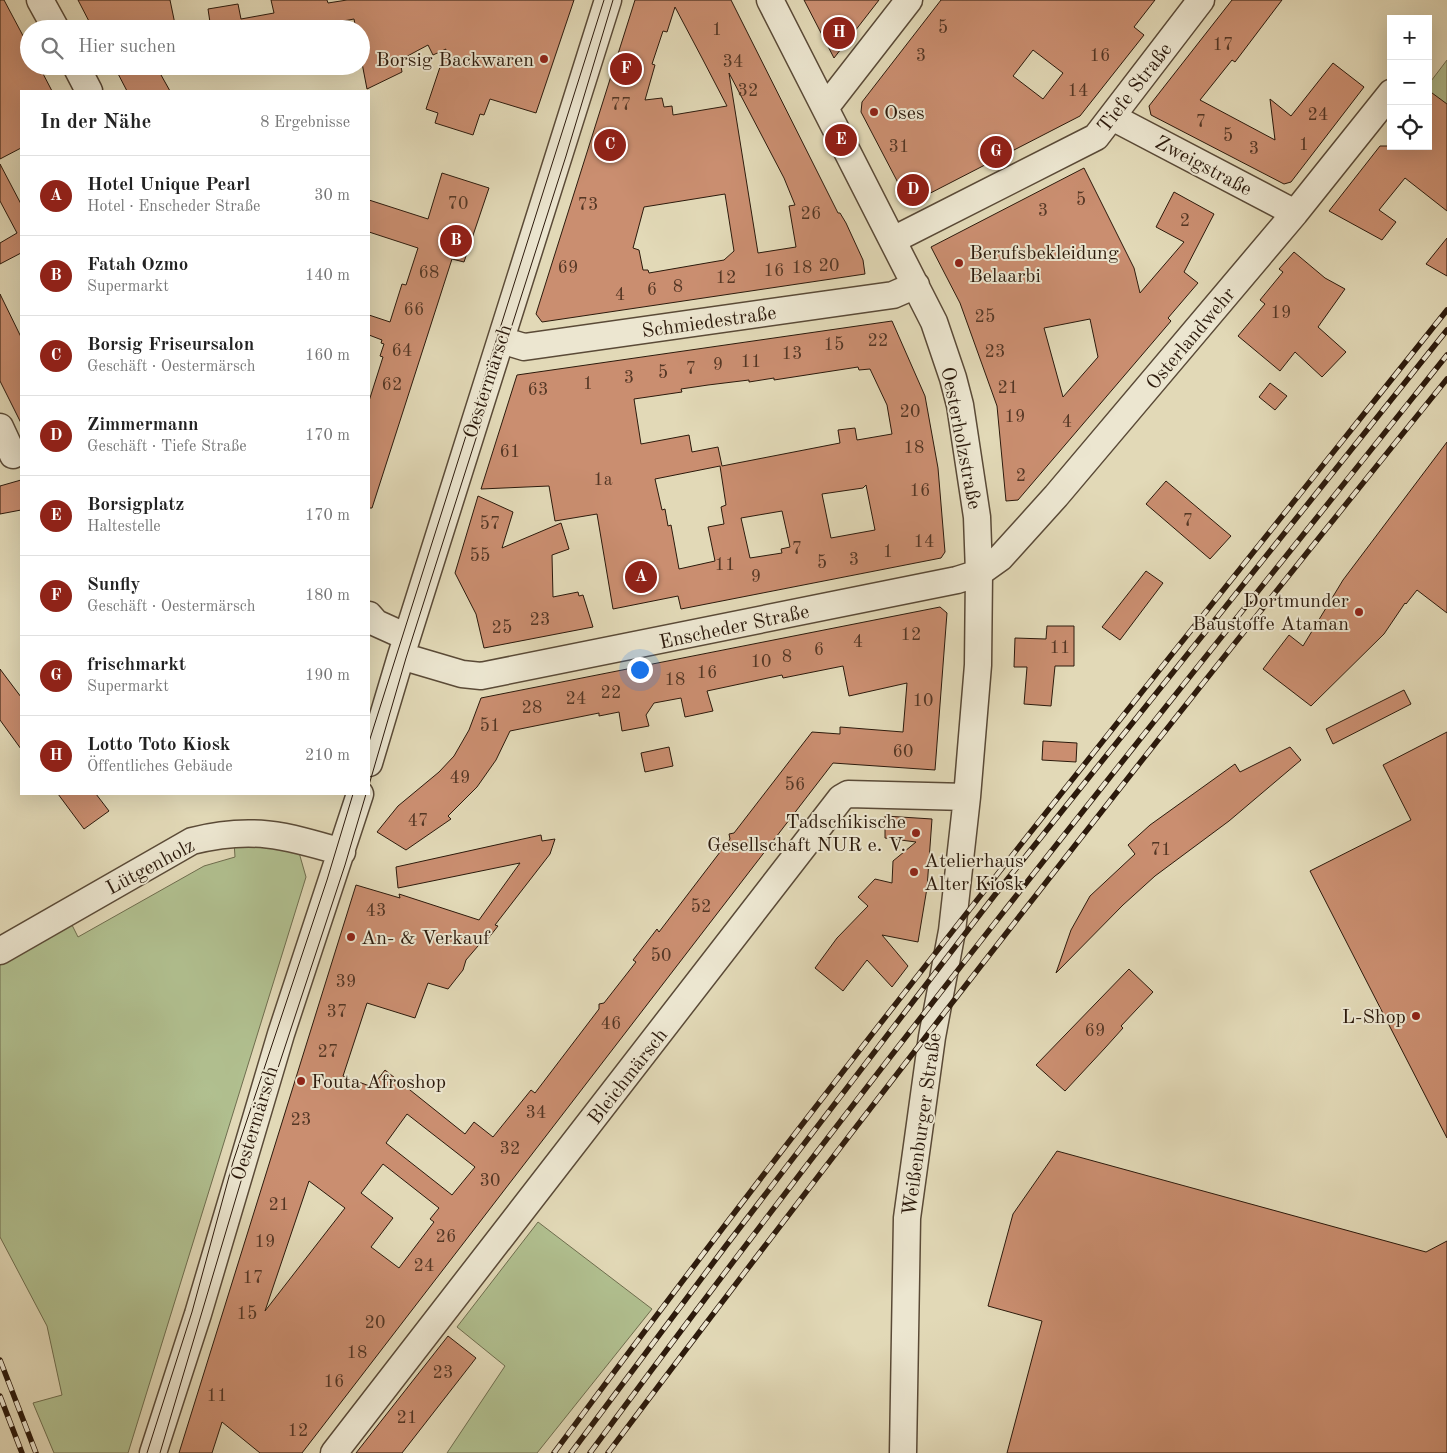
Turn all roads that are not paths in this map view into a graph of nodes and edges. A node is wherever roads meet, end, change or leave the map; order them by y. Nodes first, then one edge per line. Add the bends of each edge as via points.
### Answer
1 (608, 0) edge
2 (770, 0) edge
3 (909, 0) edge
4 (1201, 0) edge
5 (42, 1) edge
6 (52, 20) edge
7 (81, 75) edge
8 (88, 90) edge
9 (1387, 98) edge
10 (825, 108) junction
11 (1112, 117) junction
12 (1295, 213) junction
13 (893, 240) junction
14 (916, 285) junction
15 (501, 340) junction
16 (0, 427) edge
17 (11, 455) edge
18 (979, 573) junction
19 (370, 616) edge
20 (404, 647) junction
21 (370, 760) edge
22 (360, 795) edge
23 (967, 797) junction
24 (342, 852) junction
25 (0, 951) edge
26 (153, 1453) edge
27 (334, 1453) edge
28 (903, 1453) edge

1 - 15 street, Oestermärsch
2 - 10 street, Oesterholzstraße
3 - 10 street
4 - 11 street, Tiefe Straße
5 - 6 street
7 - 8 street
9 - 12 street, Osterlandwehr
10 - 13 street, Oesterholzstraße
11 - 12 street, Zweigstraße
11 - 13 street, Tiefe Straße via 1096,137
12 - 18 street, Osterlandwehr via 1056,496 1000,558
13 - 14 street, Oesterholzstraße
14 - 15 street, Schmiedestraße via 893,295 524,347
14 - 18 street, Oesterholzstraße via 934,322 960,405 977,517
15 - 20 street, Oestermärsch
16 - 17 street
18 - 20 street, Enscheder Straße via 481,676 462,674
18 - 23 street, Oesterholzstraße via 978,665
19 - 20 street, Enscheder Straße
20 - 21 street, Oestermärsch
22 - 24 street, Oestermärsch
23 - 27 street, Bleichmärsch via 848,794 841,798
23 - 28 street, Weißenburger Straße via 952,931 932,1038 908,1218
24 - 25 street, Lütgenholz via 258,833 222,833 192,841
24 - 26 street, Oestermärsch via 281,1034

